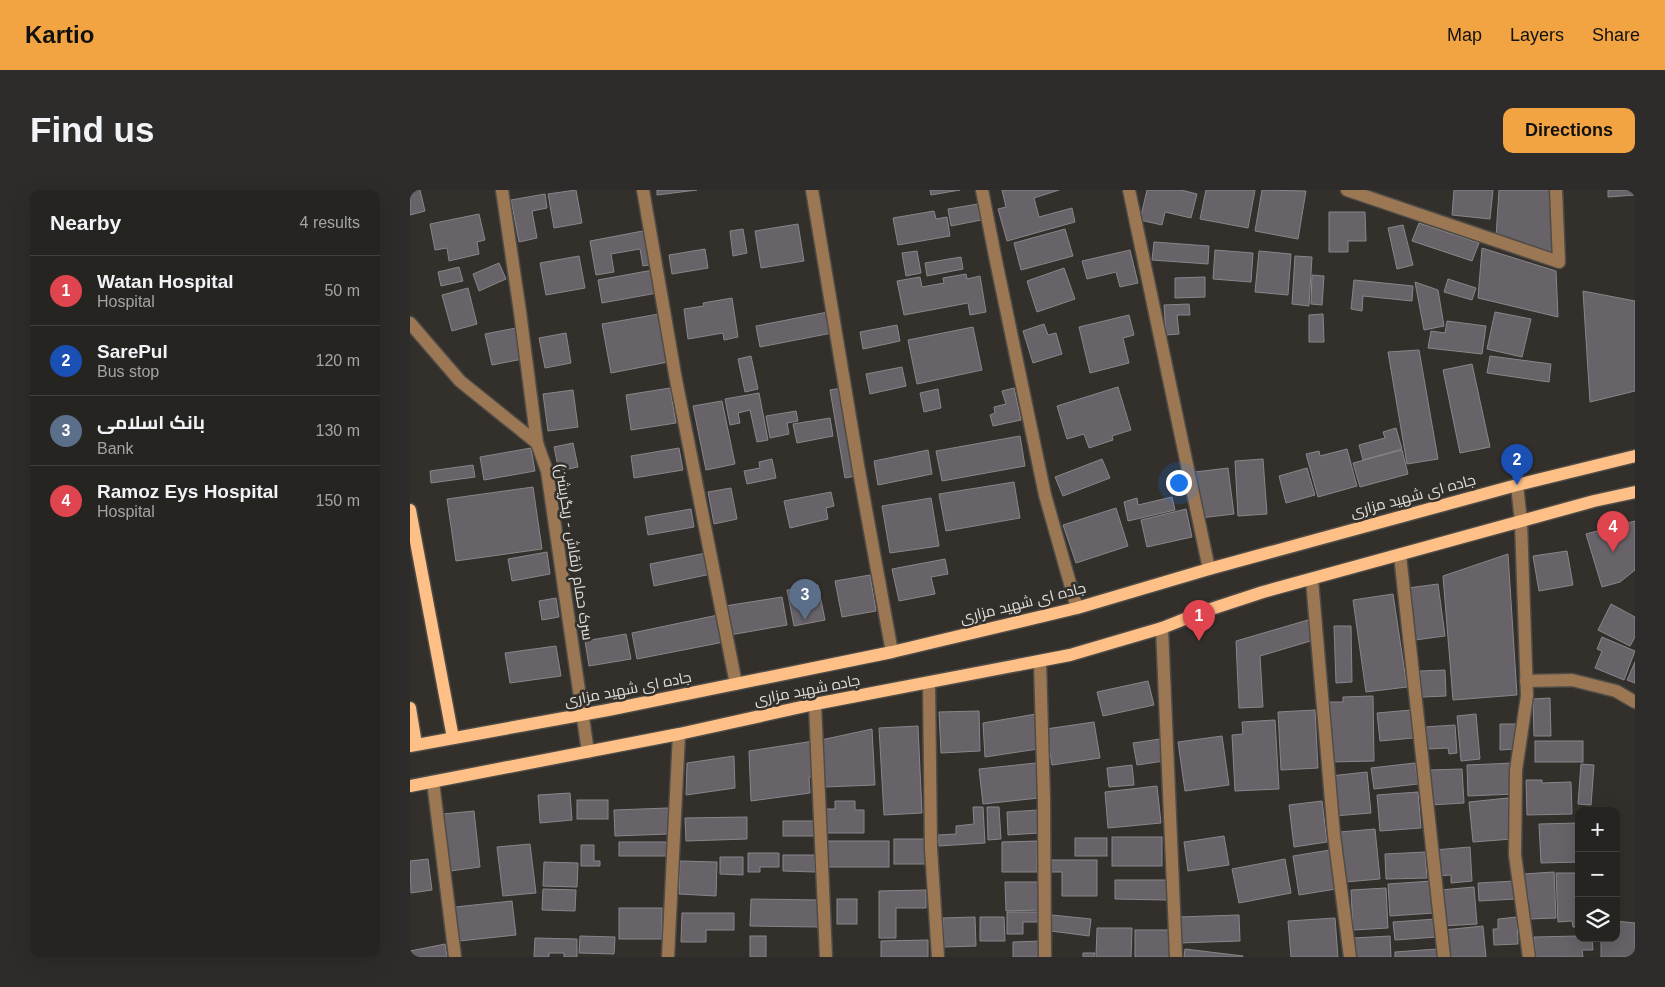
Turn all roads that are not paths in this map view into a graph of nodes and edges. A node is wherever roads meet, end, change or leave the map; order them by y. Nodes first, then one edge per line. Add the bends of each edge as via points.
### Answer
1 (502, 190) edge
2 (642, 190) edge
3 (812, 190) edge
4 (982, 190) edge
5 (1129, 190) edge
6 (1347, 190) edge
7 (1386, 190) edge
8 (1556, 190) edge
9 (1387, 204) junction
10 (410, 323) edge
11 (537, 443) junction
12 (1635, 456) edge
13 (1517, 485) junction
14 (1635, 492) edge
15 (410, 510) edge
16 (1521, 522) junction
17 (1400, 555) junction
18 (1209, 569) junction
19 (1312, 580) junction
20 (1077, 608) junction
21 (1162, 628) junction
22 (892, 652) junction
23 (1040, 662) junction
24 (1526, 681) junction
25 (736, 684) junction
26 (929, 684) junction
27 (1635, 702) edge
28 (815, 704) junction
29 (410, 708) edge
30 (582, 716) junction
31 (679, 734) junction
32 (454, 738) junction
33 (413, 745) edge
34 (588, 752) junction
35 (433, 782) junction
36 (410, 786) edge
37 (455, 957) edge
38 (668, 957) edge
39 (826, 957) edge
40 (938, 957) edge
41 (1045, 957) edge
42 (1176, 957) edge
43 (1350, 957) edge
44 (1444, 957) edge
45 (1529, 957) edge

1 - 11 street, سرک حمام (نقاش - ریگریشن)
2 - 25 street
3 - 22 street
4 - 20 street via 1044,495
5 - 18 street
6 - 9 street
7 - 9 street
8 - 9 street via 1559,262
10 - 11 street via 460,381
11 - 30 street, سرک حمام (نقاش - ریگریشن) via 547,471
12 - 13 main road, جاده ای شهید مزاری
13 - 16 street
13 - 18 main road, جاده ای شهید مزاری
14 - 16 main road
15 - 32 main road
16 - 17 main road
16 - 24 street
17 - 19 main road
17 - 44 street
18 - 20 main road, جاده ای شهید مزاری
19 - 21 main road, جاده شهید مزاری via 1263,592
19 - 43 street via 1334,835
20 - 22 main road, جاده ای شهید مزاری
21 - 23 main road, جاده شهید مزاری
21 - 42 street
22 - 25 main road, جاده ای شهید مزاری
23 - 26 main road, جاده شهید مزاری
23 - 41 street
24 - 27 street via 1572,680 1616,691
24 - 45 street via 1527,696 1516,770 1515,855
25 - 30 main road, جاده ای شهید مزاری
26 - 28 main road, جاده شهید مزاری
26 - 40 street via 931,850
28 - 31 main road, جاده شهید مزاری
28 - 39 street
29 - 33 main road
30 - 32 main road, جاده ای شهید مزاری
30 - 34 street, سرک حمام (نقاش - ریگریشن)
31 - 34 main road, جاده شهید مزاری
31 - 38 street
32 - 33 main road, جاده ای شهید مزاری
34 - 35 main road, جاده شهید مزاری
35 - 36 main road, جاده شهید مزاری
35 - 37 street

